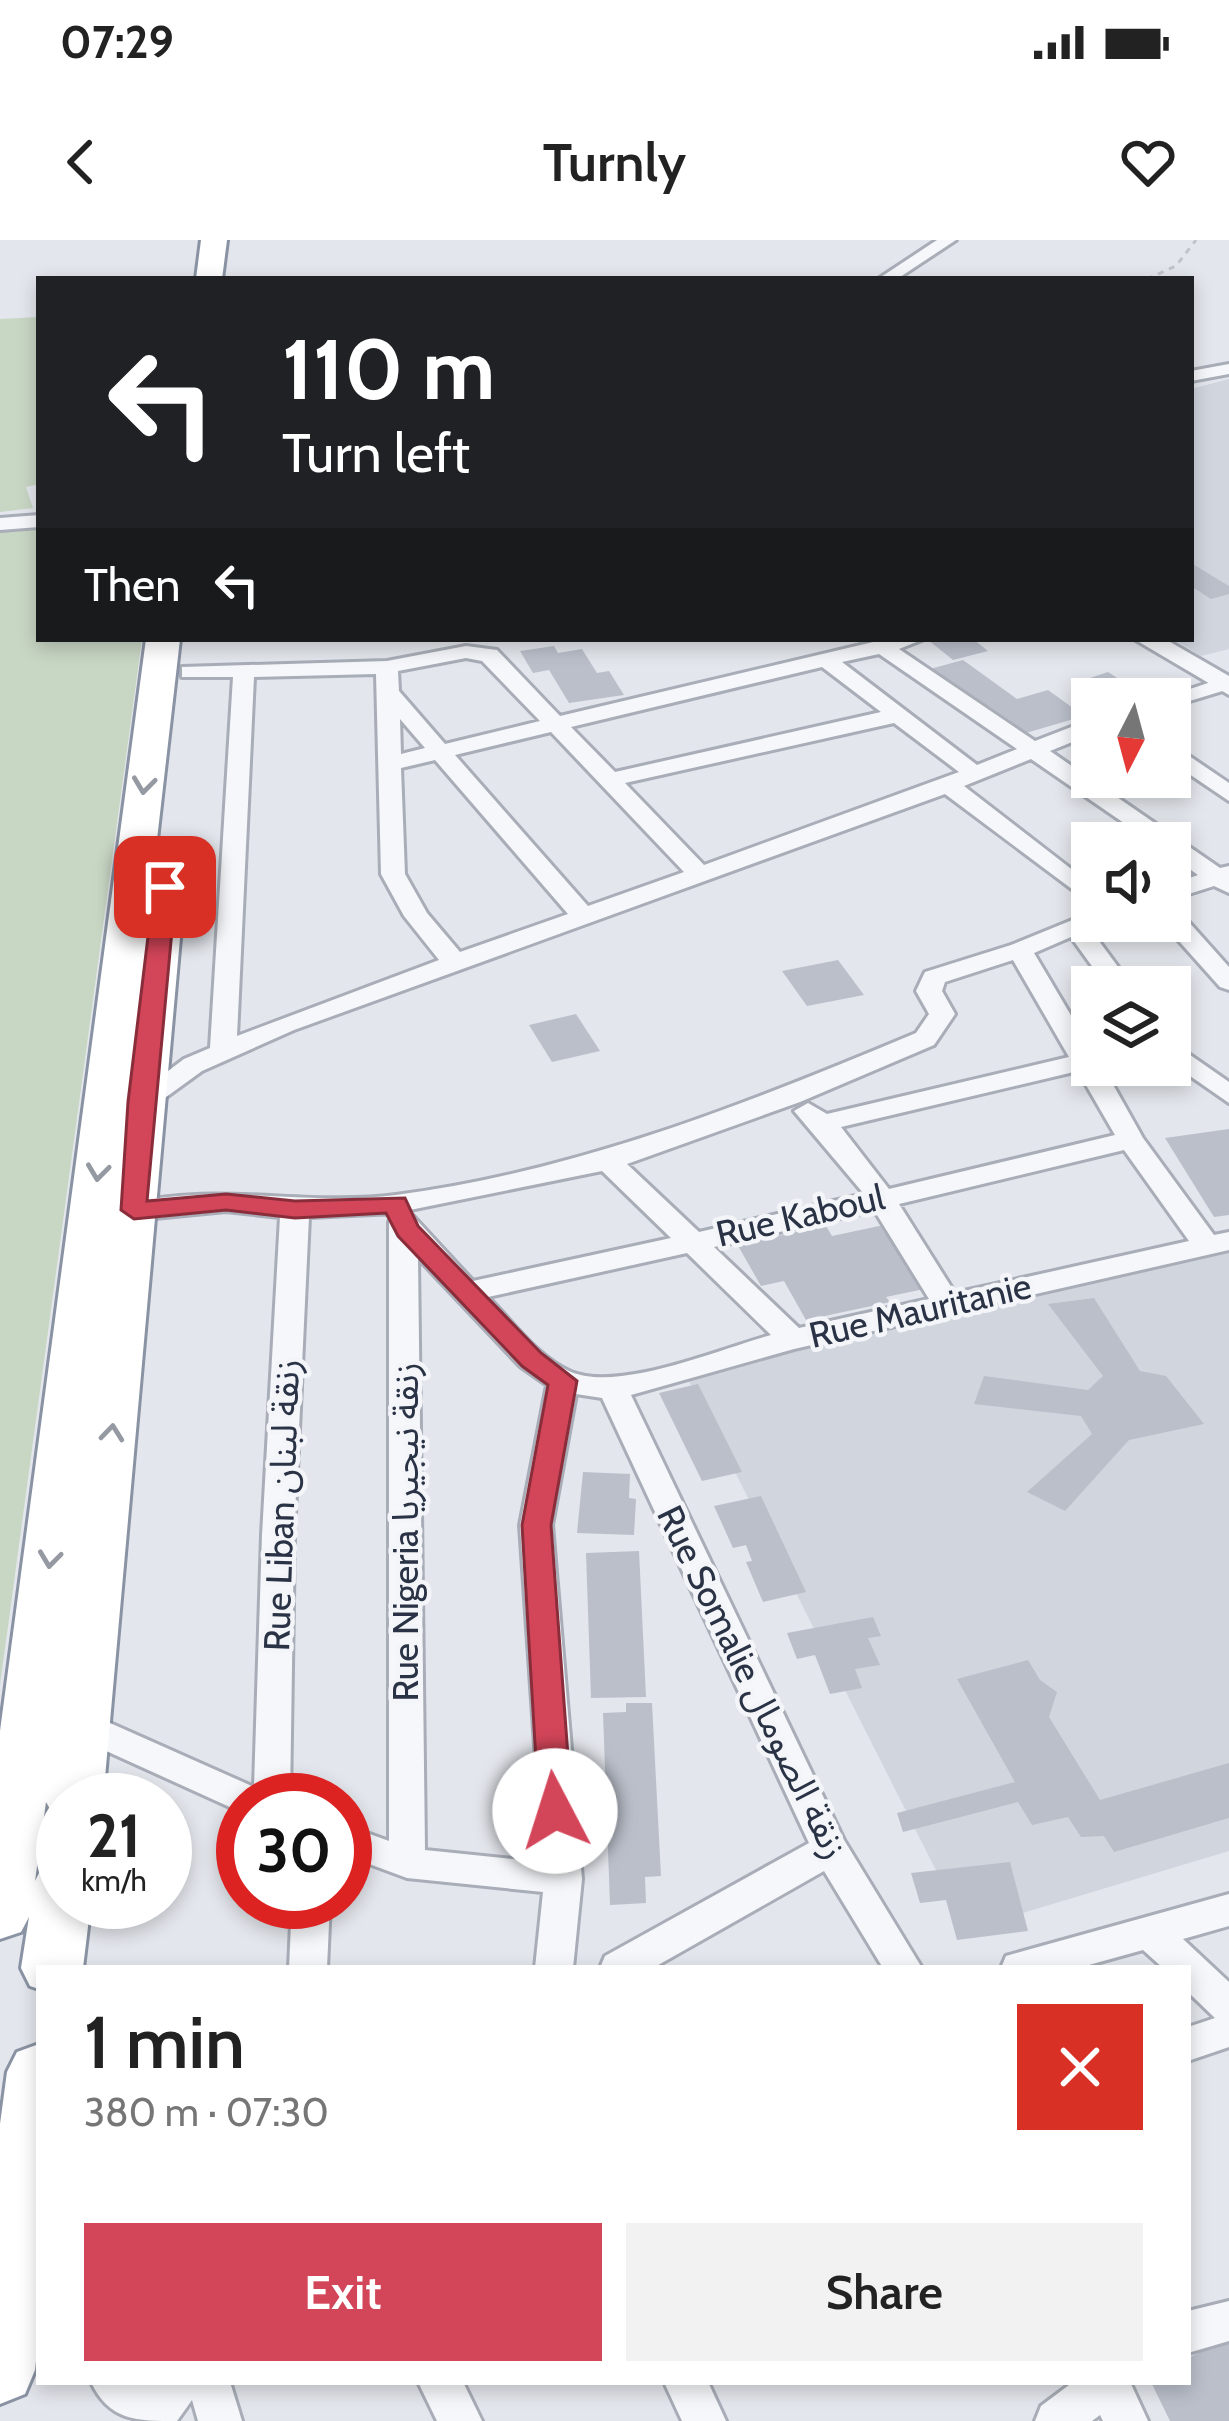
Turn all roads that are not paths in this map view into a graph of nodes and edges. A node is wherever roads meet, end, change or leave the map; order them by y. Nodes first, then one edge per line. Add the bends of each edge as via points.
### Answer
1 (214, 240) edge
2 (948, 240) edge
3 (209, 276) edge
4 (891, 276) edge
5 (1229, 369) edge
6 (1194, 375) edge
7 (36, 518) edge
8 (1, 524) edge
9 (902, 642) edge
10 (1152, 642) edge
11 (883, 647) junction
12 (183, 650) edge
13 (826, 660) junction
14 (244, 671) junction
15 (387, 679) junction
16 (1227, 684) edge
17 (1191, 694) edge
18 (894, 716) junction
19 (556, 724) junction
20 (1071, 735) edge
21 (443, 750) junction
22 (1028, 750) junction
23 (388, 764) junction
24 (1191, 766) edge
25 (976, 774) junction
26 (610, 781) junction
27 (948, 785) junction
28 (1229, 794) edge
29 (1138, 822) edge
30 (1191, 856) edge
31 (698, 872) junction
32 (1226, 878) edge
33 (1071, 881) edge
34 (1191, 887) edge
35 (584, 917) junction
36 (1071, 928) edge
37 (1191, 939) edge
38 (1020, 950) junction
39 (457, 964) junction
40 (1229, 982) edge
41 (1071, 1034) edge
42 (223, 1052) junction
43 (1071, 1065) edge
44 (1191, 1065) edge
45 (1101, 1086) edge
46 (1229, 1095) edge
47 (790, 1096) junction
48 (141, 1102) junction
49 (823, 1123) junction
50 (1131, 1140) junction
51 (608, 1161) junction
52 (878, 1197) junction
53 (295, 1209) junction
54 (134, 1210) junction
55 (401, 1217) junction
56 (686, 1241) junction
57 (1218, 1244) edge
58 (469, 1291) junction
59 (946, 1302) junction
60 (793, 1339) junction
61 (563, 1381) junction
62 (613, 1390) junction
63 (83, 1725) junction
64 (77, 1773) edge
65 (273, 1773) edge
66 (216, 1786) edge
67 (830, 1849) junction
68 (372, 1850) edge
69 (406, 1863) junction
70 (563, 1879) junction
71 (1229, 1910) edge
72 (0, 1914) edge
73 (57, 1929) edge
74 (310, 1929) edge
75 (1150, 1931) junction
76 (52, 1965) edge
77 (308, 1965) edge
78 (554, 1965) edge
79 (624, 1965) edge
80 (901, 1965) edge
81 (1031, 1965) edge
82 (1186, 1965) edge
83 (1191, 1970) edge
84 (1229, 2006) edge
85 (1229, 2030) edge
86 (1191, 2043) edge
87 (36, 2123) edge
88 (25, 2310) edge
89 (1229, 2321) edge
90 (1191, 2331) edge
91 (0, 2370) edge
92 (117, 2385) edge
93 (209, 2385) edge
94 (442, 2385) edge
95 (687, 2385) edge
96 (1104, 2385) edge
97 (1108, 2385) edge
98 (152, 2410) edge
99 (220, 2421) edge
100 (460, 2421) edge
101 (704, 2421) edge
102 (1058, 2421) edge
103 (1126, 2421) edge

1 - 3 highway
2 - 4 street
5 - 6 street
7 - 8 street
9 - 11 street
10 - 16 street
11 - 13 street
11 - 22 street
12 - 14 street
12 - 48 highway
12 -> 72 highway
13 - 18 street
13 - 19 street
14 - 15 street
14 - 42 street
15 - 19 street via 466,652 489,655
15 - 21 street
15 - 23 street
16 - 17 street
18 - 25 street
18 - 26 street
19 - 21 street
19 - 26 street
20 - 22 street
21 - 23 street
21 - 35 street
22 - 25 street
22 - 29 street
23 - 39 street via 393,874
24 - 28 street
25 - 27 street
26 - 31 street
27 - 31 street
27 - 33 street
30 - 32 street
31 - 35 street
32 - 34 street
35 - 39 street
36 - 38 street
37 - 40 street
38 - 41 street
38 - 47 street via 934,977 929,992 942,1014 925,1039
39 - 42 street
42 - 48 street
43 - 49 street
44 - 46 street
45 - 50 street
47 - 49 street
47 - 51 street
48 - 54 highway
49 - 52 street
50 - 52 street, Rue Kaboul
50 - 57 street
51 - 55 street
51 - 56 street
52 - 56 street, Rue Kaboul
52 - 59 street
53 - 54 street via 226,1202
53 - 55 street
53 - 65 street, Rue Liban زنقة لبنان
63 -> 54 highway
55 - 58 street
55 - 69 street, Rue Nigeria زنقة نيجيريا
56 - 58 street, Rue Kaboul
56 - 60 street
57 - 59 street, Rue Mauritanie
58 - 61 street via 532,1360
59 - 60 street, Rue Mauritanie
60 - 62 street, Rue Mauritanie
61 - 62 street
61 - 70 street via 536,1525
62 - 67 street, Rue Somalie زنقة الصومال
63 - 64 highway
63 - 66 street
67 - 79 street
67 - 80 street, Rue Somalie زنقة الصومال
68 - 69 street
69 - 70 street
70 - 78 street
71 - 75 street
73 - 76 highway
74 - 77 street
75 - 81 street
75 - 82 street
83 - 84 street
85 - 86 street
87 - 88 highway
88 - 91 highway
89 - 90 street
92 - 98 street
93 - 99 street
94 - 100 street
95 - 101 street
96 - 102 street
97 - 103 street

